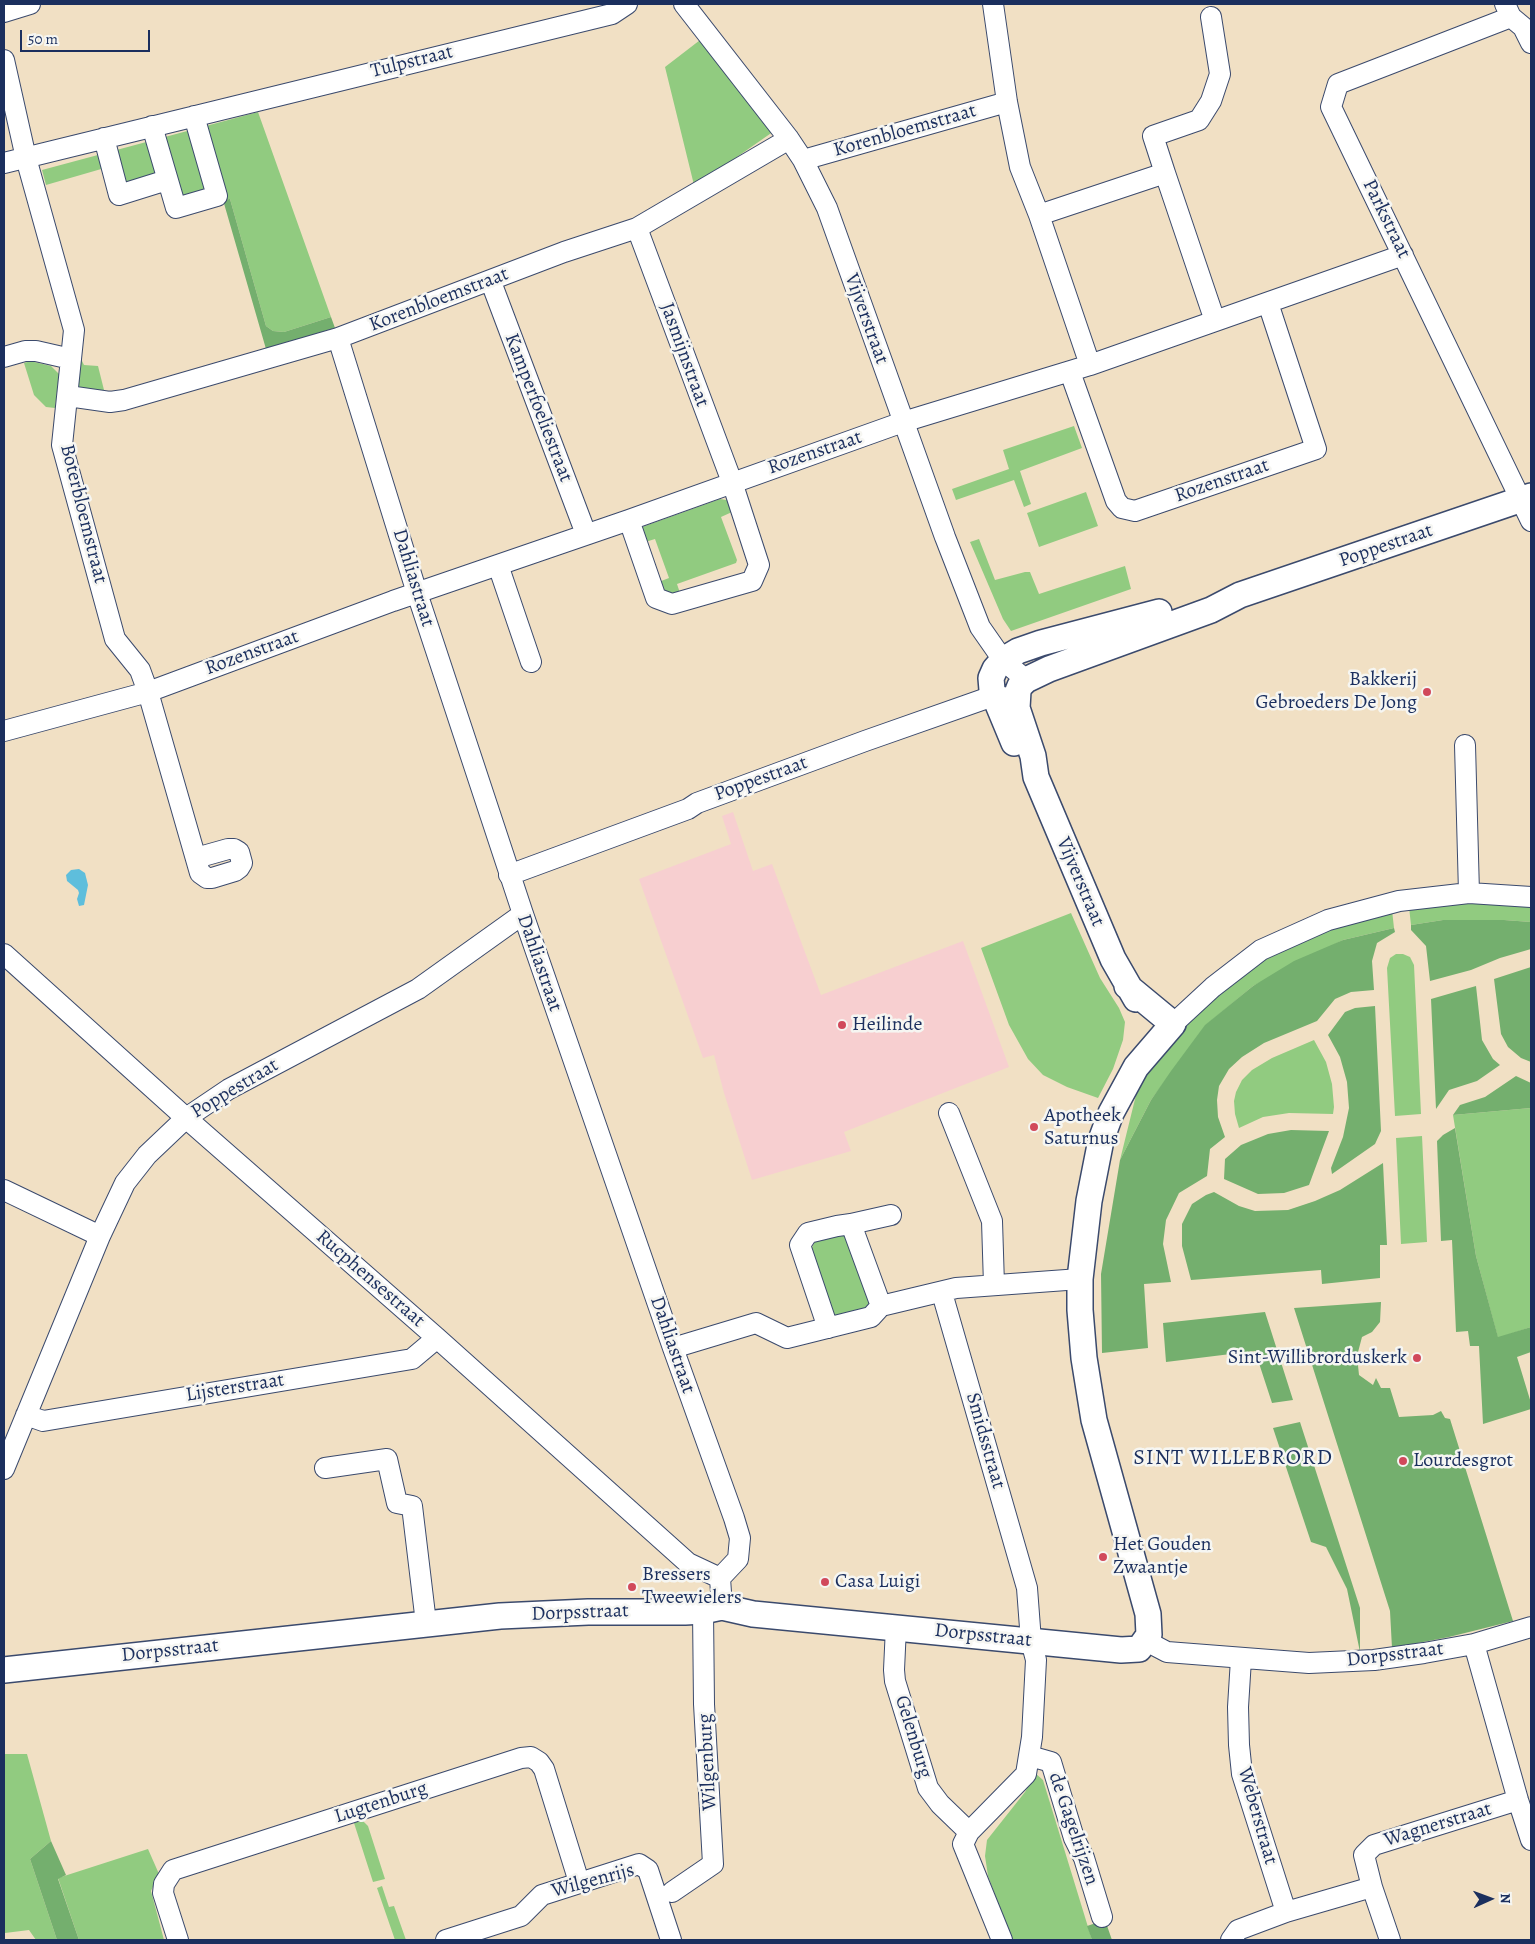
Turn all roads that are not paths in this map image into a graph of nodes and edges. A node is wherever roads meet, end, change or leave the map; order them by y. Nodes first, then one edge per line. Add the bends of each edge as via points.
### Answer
1 (30, 4) edge
2 (627, 4) edge
3 (684, 4) edge
4 (993, 4) edge
5 (1508, 10) edge
6 (4, 12) edge
7 (1211, 17) dead end
8 (1531, 43) edge
9 (4, 60) edge
10 (1007, 102) junction
11 (194, 116) junction
12 (152, 126) junction
13 (104, 138) junction
14 (789, 139) junction
15 (26, 158) junction
16 (803, 160) junction
17 (4, 163) edge
18 (1165, 173) junction
19 (168, 180) junction
20 (1039, 215) junction
21 (637, 228) junction
22 (1404, 255) junction
23 (491, 282) junction
24 (1268, 303) junction
25 (1214, 321) junction
26 (338, 338) junction
27 (4, 357) edge
28 (71, 359) junction
29 (1090, 365) junction
30 (1070, 372) junction
31 (68, 396) junction
32 (903, 422) junction
33 (732, 482) junction
34 (1528, 506) edge
35 (629, 520) junction
36 (586, 534) junction
37 (498, 565) junction
38 (417, 593) junction
39 (1240, 595) junction
40 (1003, 660) junction
41 (531, 662) dead end
42 (1012, 691) junction
43 (148, 692) junction
44 (4, 731) edge
45 (1466, 745) dead end
46 (196, 858) dead end
47 (509, 875) junction
48 (1469, 893) junction
49 (1531, 897) edge
50 (523, 914) junction
51 (4, 954) edge
52 (1168, 1029) junction
53 (949, 1113) dead end
54 (186, 1118) junction
55 (4, 1190) edge
56 (891, 1215) dead end
57 (851, 1224) junction
58 (100, 1236) junction
59 (1080, 1279) junction
60 (994, 1286) junction
61 (942, 1293) junction
62 (881, 1306) junction
63 (828, 1328) junction
64 (437, 1338) junction
65 (673, 1348) junction
66 (26, 1415) junction
67 (325, 1468) dead end
68 (4, 1469) edge
69 (720, 1578) junction
70 (713, 1609) junction
71 (426, 1624) junction
72 (896, 1627) junction
73 (1531, 1627) edge
74 (1031, 1641) junction
75 (1146, 1641) junction
76 (1474, 1644) junction
77 (1241, 1659) junction
78 (4, 1670) edge
79 (1030, 1756) junction
80 (1518, 1800) junction
81 (969, 1832) junction
82 (1531, 1840) edge
83 (579, 1882) junction
84 (1372, 1887) junction
85 (672, 1892) dead end
86 (1286, 1912) junction
87 (1102, 1917) dead end
88 (178, 1940) edge
89 (446, 1940) edge
90 (671, 1940) edge
91 (1002, 1940) edge
92 (1231, 1940) edge
93 (1390, 1940) edge

1 - 6 street
2 - 11 street, Tulpstraat via 612,14
3 - 14 street, Vijverstraat
4 - 10 street
5 - 8 street via 1523,26
5 - 22 street, Parkstraat via 1338,84 1331,107
7 - 18 street via 1220,74 1211,101 1199,120 1153,136
9 - 15 street, Boterbloemstraat
10 - 16 street, Korenbloemstraat
10 - 20 street via 1020,167
11 - 12 street, Tulpstraat
11 - 19 street via 217,196 176,208
12 - 13 street, Tulpstraat
12 - 19 street
13 - 15 street, Tulpstraat
13 - 19 street via 119,195
14 - 16 street, Vijverstraat
14 - 21 street, Korenbloemstraat
15 - 17 street, Tulpstraat
15 - 28 street, Boterbloemstraat via 74,330
16 - 32 street, Vijverstraat via 827,208
18 - 20 street
18 - 25 street
20 - 29 street
21 - 23 street, Korenbloemstraat via 564,252
21 - 33 street, Jasmijnstraat
22 - 24 street, Rozenstraat
22 - 34 street, Parkstraat
23 - 26 street, Korenbloemstraat
23 - 36 street, Kamperfoeliestraat
24 - 25 street, Rozenstraat
24 - 30 street, Rozenstraat via 1316,449 1135,512 1122,508 1116,501
25 - 29 street, Rozenstraat
26 - 31 street, Korenbloemstraat via 124,400 110,402
26 - 38 street, Dahliastraat
27 - 28 street via 36,351
28 - 31 street, Boterbloemstraat
29 - 30 street, Rozenstraat
30 - 32 street, Rozenstraat
31 - 43 street, Boterbloemstraat via 62,445 71,480 115,639 140,670
32 - 33 street, Rozenstraat
32 - 40 street, Vijverstraat via 980,627
33 - 35 street, Rozenstraat
33 - 35 street via 759,565 752,581 672,604 656,598
34 - 39 street, Poppestraat
35 - 36 street, Rozenstraat
36 - 37 street, Rozenstraat
37 - 38 street, Rozenstraat
37 - 41 street
38 - 43 street, Rozenstraat
38 - 47 street, Dahliastraat
39 - 40 street, Poppestraat via 1208,599 1041,643
39 - 42 street, Poppestraat via 1211,610 1109,646
40 - 42 street, Vijverstraat
40 - 42 street, Vijverstraat via 991,678
42 - 47 street, Poppestraat via 697,803
42 - 52 street, Vijverstraat via 1033,756 1036,777 1127,986 1144,1012
43 - 44 street, Rozenstraat
43 - 46 street, Boterbloemstraat
45 - 48 street
47 - 50 street, Dahliastraat
48 - 49 street
48 - 52 street via 1399,901 1328,920 1261,950 1213,987
50 - 54 street, Poppestraat via 418,989 228,1088
50 - 65 street, Dahliastraat
51 - 54 street, Rucphensestraat
52 - 59 street via 1136,1067 1111,1113 1101,1140 1089,1201
53 - 60 street via 992,1221
54 - 58 street, Poppestraat via 147,1155 125,1183
54 - 64 street, Rucphensestraat
55 - 58 street
56 - 57 street
57 - 62 street
57 - 63 street via 808,1233 800,1245
58 - 66 street, Poppestraat
59 - 60 street
59 - 75 street via 1084,1358 1094,1420 1148,1614
60 - 61 street via 956,1288
61 - 62 street
61 - 74 street, Smidsstraat via 1027,1588
62 - 63 street via 871,1317
63 - 65 street via 787,1338 756,1323
64 - 66 street, Lijsterstraat via 412,1359 43,1421
64 - 69 street, Rucphensestraat via 688,1563
65 - 69 street, Dahliastraat via 740,1538 738,1559
66 - 68 street, Poppestraat
67 - 71 street via 387,1459 397,1503 412,1506
69 - 70 street
70 - 71 street, Dorpsstraat via 500,1616
70 - 72 street, Dorpsstraat
70 - 85 street, Wilgenburg via 704,1704 713,1864
71 - 78 street, Dorpsstraat
72 - 74 street, Dorpsstraat
72 - 81 street, Gelenburg via 895,1681 928,1788
73 - 76 street, Dorpsstraat
74 - 75 street, Dorpsstraat via 1133,1651
74 - 79 street, de Gagelrijzen via 1036,1660
75 - 77 street, Dorpsstraat via 1166,1652
76 - 77 street, Dorpsstraat via 1374,1660 1310,1663
76 - 80 street
77 - 86 street, Weberstraat via 1238,1707 1242,1774
79 - 81 street, de Gagelrijzen via 1026,1774
79 - 87 street, de Gagelrijzen via 1051,1762
80 - 82 street
80 - 84 street, Wagnerstraat via 1374,1845 1364,1854
81 - 91 street via 963,1844
83 - 88 street, Lugtenburg via 544,1769 531,1757 521,1758 174,1870 164,1884 163,1893
83 - 89 street, Wilgenrijs via 542,1895 520,1916
83 - 90 street, Wilgenrijs via 639,1864 648,1870
84 - 86 street
84 - 93 street
86 - 92 street via 1238,1930

